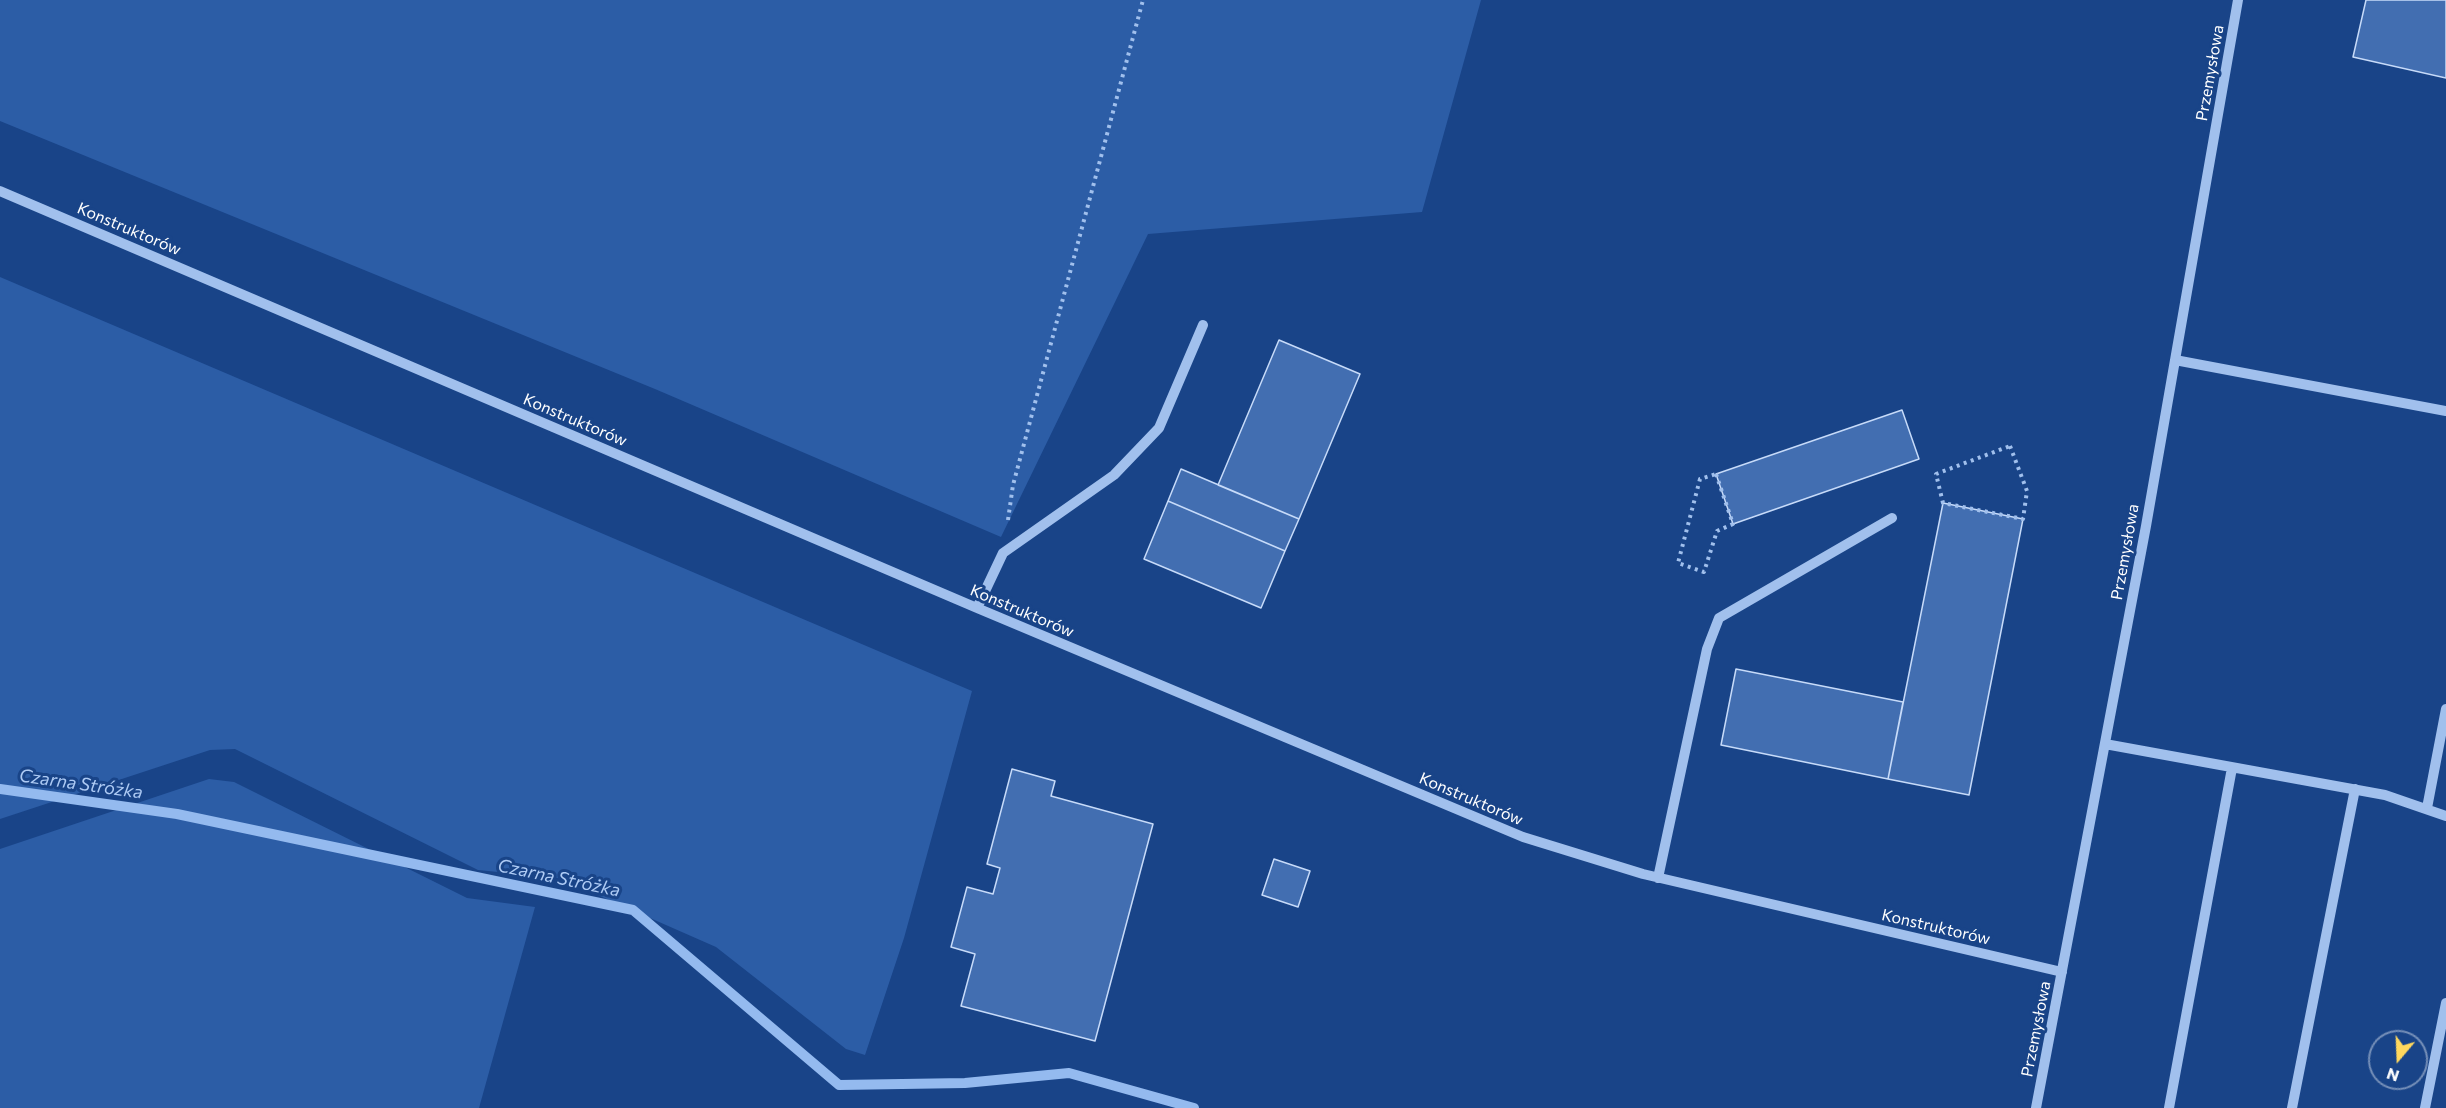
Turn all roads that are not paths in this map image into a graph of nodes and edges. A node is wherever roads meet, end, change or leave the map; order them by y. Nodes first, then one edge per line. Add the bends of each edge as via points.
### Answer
1 (2238, 0) edge
2 (0, 191) edge
3 (1203, 325) dead end
4 (2175, 360) junction
5 (2446, 411) edge
6 (1892, 518) dead end
7 (977, 608) junction
8 (2446, 709) edge
9 (2105, 744) junction
10 (2232, 768) junction
11 (2355, 789) junction
12 (2427, 808) junction
13 (2446, 816) edge
14 (1658, 878) junction
15 (2062, 972) junction
16 (2446, 1003) edge
17 (2036, 1108) edge
18 (2169, 1108) edge
19 (2292, 1108) edge
20 (2425, 1108) edge

1 - 4 street, Przemysłowa
2 - 7 street, Konstruktorów
3 - 7 street via 1159,429 1114,476 1003,554
4 - 5 street
4 - 9 street, Przemysłowa
6 - 14 street via 1719,618 1707,649
7 - 14 street, Konstruktorów via 1523,837
8 - 12 street
9 - 10 street
9 - 15 street, Przemysłowa
10 - 11 street
10 - 18 street
11 - 12 street
11 - 19 street
12 - 13 street
14 - 15 street, Konstruktorów
15 - 17 street, Przemysłowa
16 - 20 street

